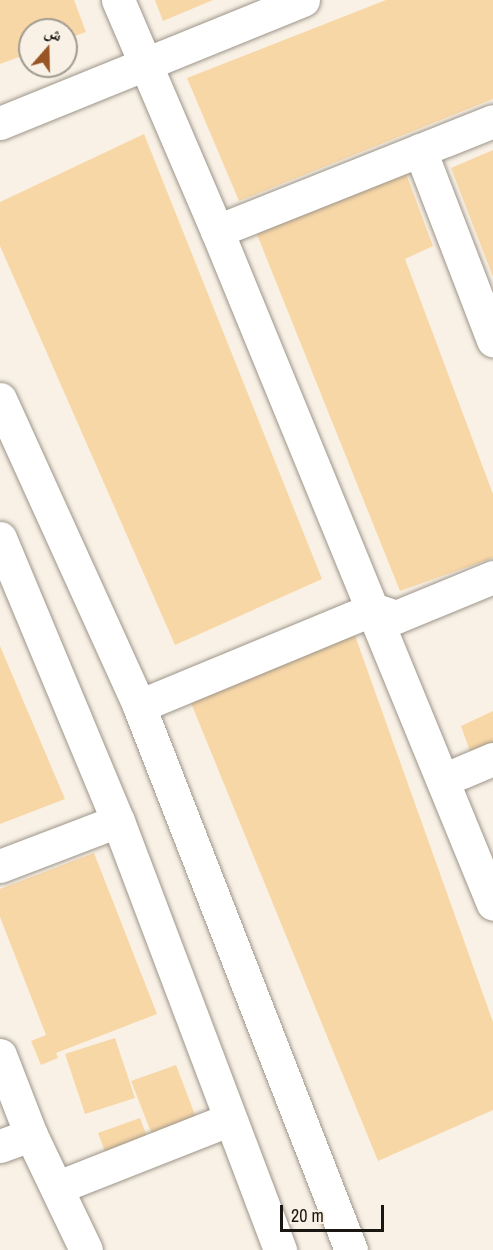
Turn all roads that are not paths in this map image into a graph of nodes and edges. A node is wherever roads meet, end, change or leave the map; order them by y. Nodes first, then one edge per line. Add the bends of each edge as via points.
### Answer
1 (118, 0) edge
2 (303, 0) edge
3 (144, 65) junction
4 (493, 121) edge
5 (0, 123) edge
6 (420, 150) junction
7 (218, 231) junction
8 (487, 304) edge
9 (493, 340) edge
10 (0, 399) edge
11 (0, 538) edge
12 (493, 577) edge
13 (374, 609) junction
14 (139, 706) junction
15 (493, 759) edge
16 (443, 780) junction
17 (118, 821) junction
18 (0, 866) edge
19 (493, 904) edge
20 (0, 1055) edge
21 (228, 1120) junction
22 (31, 1135) junction
23 (0, 1146) edge
24 (58, 1187) junction
25 (86, 1250) edge
26 (280, 1250) edge
27 (351, 1250) edge

1 - 3 street
2 - 3 street
3 - 5 street
3 - 7 street
4 - 6 street
6 - 7 street
6 - 8 street
7 - 13 street
8 - 9 street
10 - 14 street
11 - 17 street
12 - 13 street via 396,617
13 - 14 street
13 - 16 street
14 - 27 street
15 - 16 street
16 - 19 street
17 - 18 street
17 - 21 street
20 - 22 street
21 - 24 street
21 - 26 street
22 - 23 street
22 - 24 street
24 - 25 street

